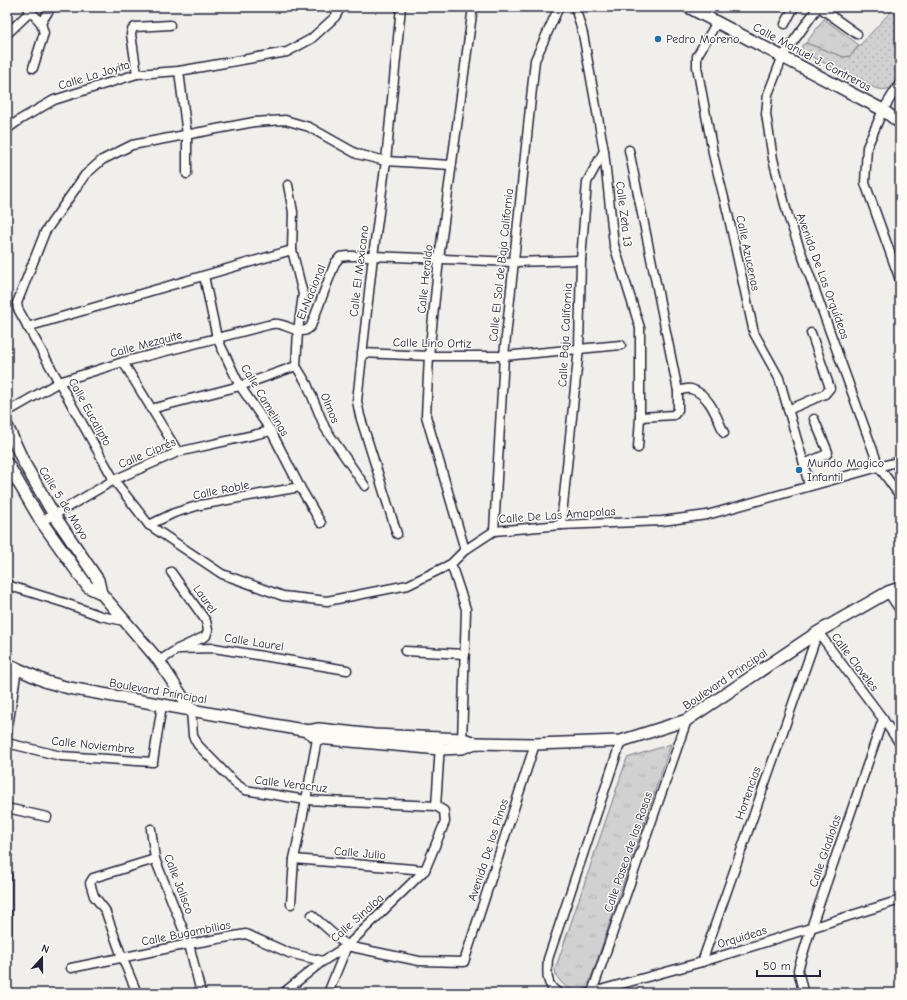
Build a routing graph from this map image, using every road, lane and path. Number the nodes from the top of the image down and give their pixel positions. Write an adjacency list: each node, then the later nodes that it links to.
1 (51, 7): 12 (street)
2 (341, 7): 19 (street, Calle La Joyita)
3 (401, 7): 28 (street, Calle El Mexicano)
4 (473, 7): 29 (street, Calle Heraldo)
5 (559, 7): 36 (street, Calle El Sol de Baja California)
6 (575, 7): 27 (street, Calle Zeta 13)
7 (688, 7): 11 (street, Calle Manuel J. Contreras)
8 (794, 7): 14 (street)
9 (818, 7): 16 (street); 17 (street, Avenida De Las Orquídeas)
10 (29, 9): 12 (street); 15 (street)
11 (717, 22): 17 (street, Calle Manuel J. Contreras); 54 (street, Calle Azucenas)
12 (41, 23): 18 (street)
13 (170, 24): 20 (street)
14 (785, 24)
15 (7, 34)
16 (857, 34)
17 (783, 56): 22 (street, Calle Manuel J. Contreras); 66 (street, Avenida De Las Orquídeas)
18 (33, 68)
19 (179, 71): 20 (street, Calle La Joyita); 25 (street)
20 (137, 74): 24 (street, Calle La Joyita)
21 (900, 83): 22 (street)
22 (883, 110): 23 (street, Calle Manuel J. Contreras); 38 (street)
23 (900, 123)
24 (7, 129)
25 (187, 135): 28 (street, Calle Eucalipto); 30 (street); 39 (street, Calle Eucalipto)
26 (629, 150): 52 (street)
27 (604, 151): 35 (street, Calle Baja California); 56 (street, Calle Zeta 13)
28 (386, 161): 29 (street, Calle Eucalipto); 33 (street, Calle El Mexicano)
29 (451, 165): 34 (street, Calle Heraldo)
30 (187, 174)
31 (288, 185): 32 (street, El Nacional)
32 (292, 250): 37 (street); 40 (street, El Nacional)
33 (373, 256): 34 (street, El Nacional); 40 (street, El Nacional); 45 (street, Calle El Mexicano)
34 (439, 259): 36 (street, El Nacional); 46 (street, Calle Heraldo)
35 (581, 260): 36 (street, El Nacional); 44 (street, Calle Baja California)
36 (514, 262): 47 (street, Calle El Sol de Baja California)
37 (204, 276): 39 (street); 42 (street, Calle Camelinas)
38 (900, 280)
39 (27, 327): 50 (street, Calle Eucalipto)
40 (298, 331): 42 (street, Calle Mezquite); 49 (street)
41 (811, 333): 54 (street)
42 (217, 338): 48 (street, Calle Mezquite); 51 (street, Calle Camelinas)
43 (621, 345): 44 (street, Calle Lino Ortiz)
44 (579, 348): 47 (street, Calle Lino Ortiz); 77 (street, Calle Baja California)
45 (362, 353): 46 (street, Calle Lino Ortiz); 79 (street, Calle El Mexicano)
46 (429, 356): 47 (street, Calle Lino Ortiz); 80 (street, Calle Heraldo)
47 (504, 356): 78 (street, Calle El Sol de Baja California)
48 (124, 362): 50 (street, Calle Mezquite); 53 (street)
49 (296, 366): 51 (street); 69 (street, Olmos)
50 (59, 382): 55 (street, Calle Mezquite); 68 (street, Calle Eucalipto)
51 (240, 386): 53 (street); 59 (street, Calle Camelinas)
52 (678, 391): 56 (street); 60 (street)
53 (151, 409): 62 (street)
54 (788, 410): 65 (street, Calle Azucenas)
55 (7, 412)
56 (640, 417): 61 (street, Calle Zeta 13)
57 (814, 419): 65 (street)
58 (7, 426): 64 (street, Calle 5 de Mayo)
59 (271, 431): 62 (street, Calle Ciprés); 71 (street, Calle Camelinas)
60 (724, 434)
61 (638, 448)
62 (178, 452): 68 (street, Calle Ciprés)
63 (900, 461): 66 (street, Calle De Las Amapolas)
64 (24, 463): 67 (street); 73 (street, Calle 5 de Mayo)
65 (804, 464): 70 (street, Calle Azucenas)
66 (879, 467): 70 (street, Calle De Las Amapolas); 72 (street, Avenida De Las Orquídeas)
67 (8, 468): 74 (street, Calle 5 de Mayo)
68 (114, 480): 73 (street, Calle Ciprés); 76 (street, Calle Eucalipto)
69 (365, 486)
70 (809, 486): 77 (street, Calle De Las Amapolas)
71 (300, 487): 75 (street, Calle Camelinas); 76 (street, Calle Roble)
72 (900, 496)
73 (54, 515): 74 (street, Calle Ciprés); 86 (street, Calle 5 de Mayo)
74 (41, 521): 86 (street, Calle 5 de Mayo)
75 (321, 524)
76 (149, 525): 81 (street, Calle De Las Amapolas)
77 (562, 525): 78 (street, Calle De Las Amapolas)
78 (494, 531): 80 (street, Calle De Las Amapolas)
79 (397, 534)
80 (465, 550): 81 (street, Calle De Las Amapolas)
81 (451, 564): 92 (street)
82 (171, 572): 90 (street, Laurel)
83 (7, 585): 88 (street)
84 (900, 588): 85 (street, Boulevard Principal)
85 (888, 592): 87 (street); 89 (street, Boulevard Principal)
86 (101, 593): 88 (street, Calle 5 de Mayo)
87 (900, 610)
88 (124, 621): 93 (street, Calle 5 de Mayo)
89 (818, 632): 98 (street, Calle Claveles); 99 (street, Boulevard Principal); 126 (street, Hortencias)
90 (178, 649): 93 (street); 95 (street, Calle Laurel)
91 (405, 651): 92 (street)
92 (465, 654): 105 (street)
93 (159, 661): 97 (street, Calle 5 de Mayo)
94 (12, 666): 96 (street, Boulevard Principal); 100 (street)
95 (347, 670)
96 (162, 705): 97 (street, Boulevard Principal); 103 (street, Calle Noviembre)
97 (191, 710): 101 (street, Boulevard Principal); 108 (street, Calle Veracruz)
98 (883, 719): 107 (street, Calle Claveles); 120 (street, Calle Gladiolas)
99 (686, 720): 102 (street, Boulevard Principal); 134 (street, Calle Paseo de las Rosas)
100 (7, 733)
101 (314, 733): 104 (street, Boulevard Principal); 108 (street)
102 (621, 741): 106 (street, Boulevard Principal); 133 (street)
103 (7, 743)
104 (440, 743): 105 (street, Boulevard Principal); 109 (street)
105 (462, 743): 106 (street, Boulevard Principal)
106 (534, 744): 123 (street, Avenida De los Pinos)
107 (900, 744)
108 (306, 800): 109 (street, Calle Veracruz); 114 (street)
109 (436, 806): 115 (street)
110 (7, 808): 111 (street)
111 (47, 817)
112 (151, 829): 113 (street, Calle Jalisco)
113 (155, 858): 122 (street, Calle Jalisco); 124 (street)
114 (294, 859): 115 (street, Calle Julio); 118 (street)
115 (425, 870): 123 (street, Calle Sinaloa)
116 (7, 876): 121 (street)
117 (900, 900): 120 (street, Orquideas)
118 (291, 904)
119 (312, 915): 123 (street)
120 (811, 928): 126 (street, Orquideas); 128 (street, Calle Gladiolas)
121 (7, 934)
122 (189, 944): 124 (street, Calle Bugambilias); 125 (street, Calle Bugambilias); 130 (street, Calle Jalisco)
123 (348, 946): 125 (street, Calle Sinaloa); 132 (street)
124 (122, 957): 127 (street, Calle Bugambilias); 129 (street)
125 (323, 961): 131 (street, Calle Sinaloa)
126 (702, 962): 134 (street, Orquideas)
127 (71, 968)
128 (804, 992)
129 (137, 993)
130 (200, 993)
131 (283, 993)
132 (328, 993)
133 (559, 993)
134 (590, 993)

